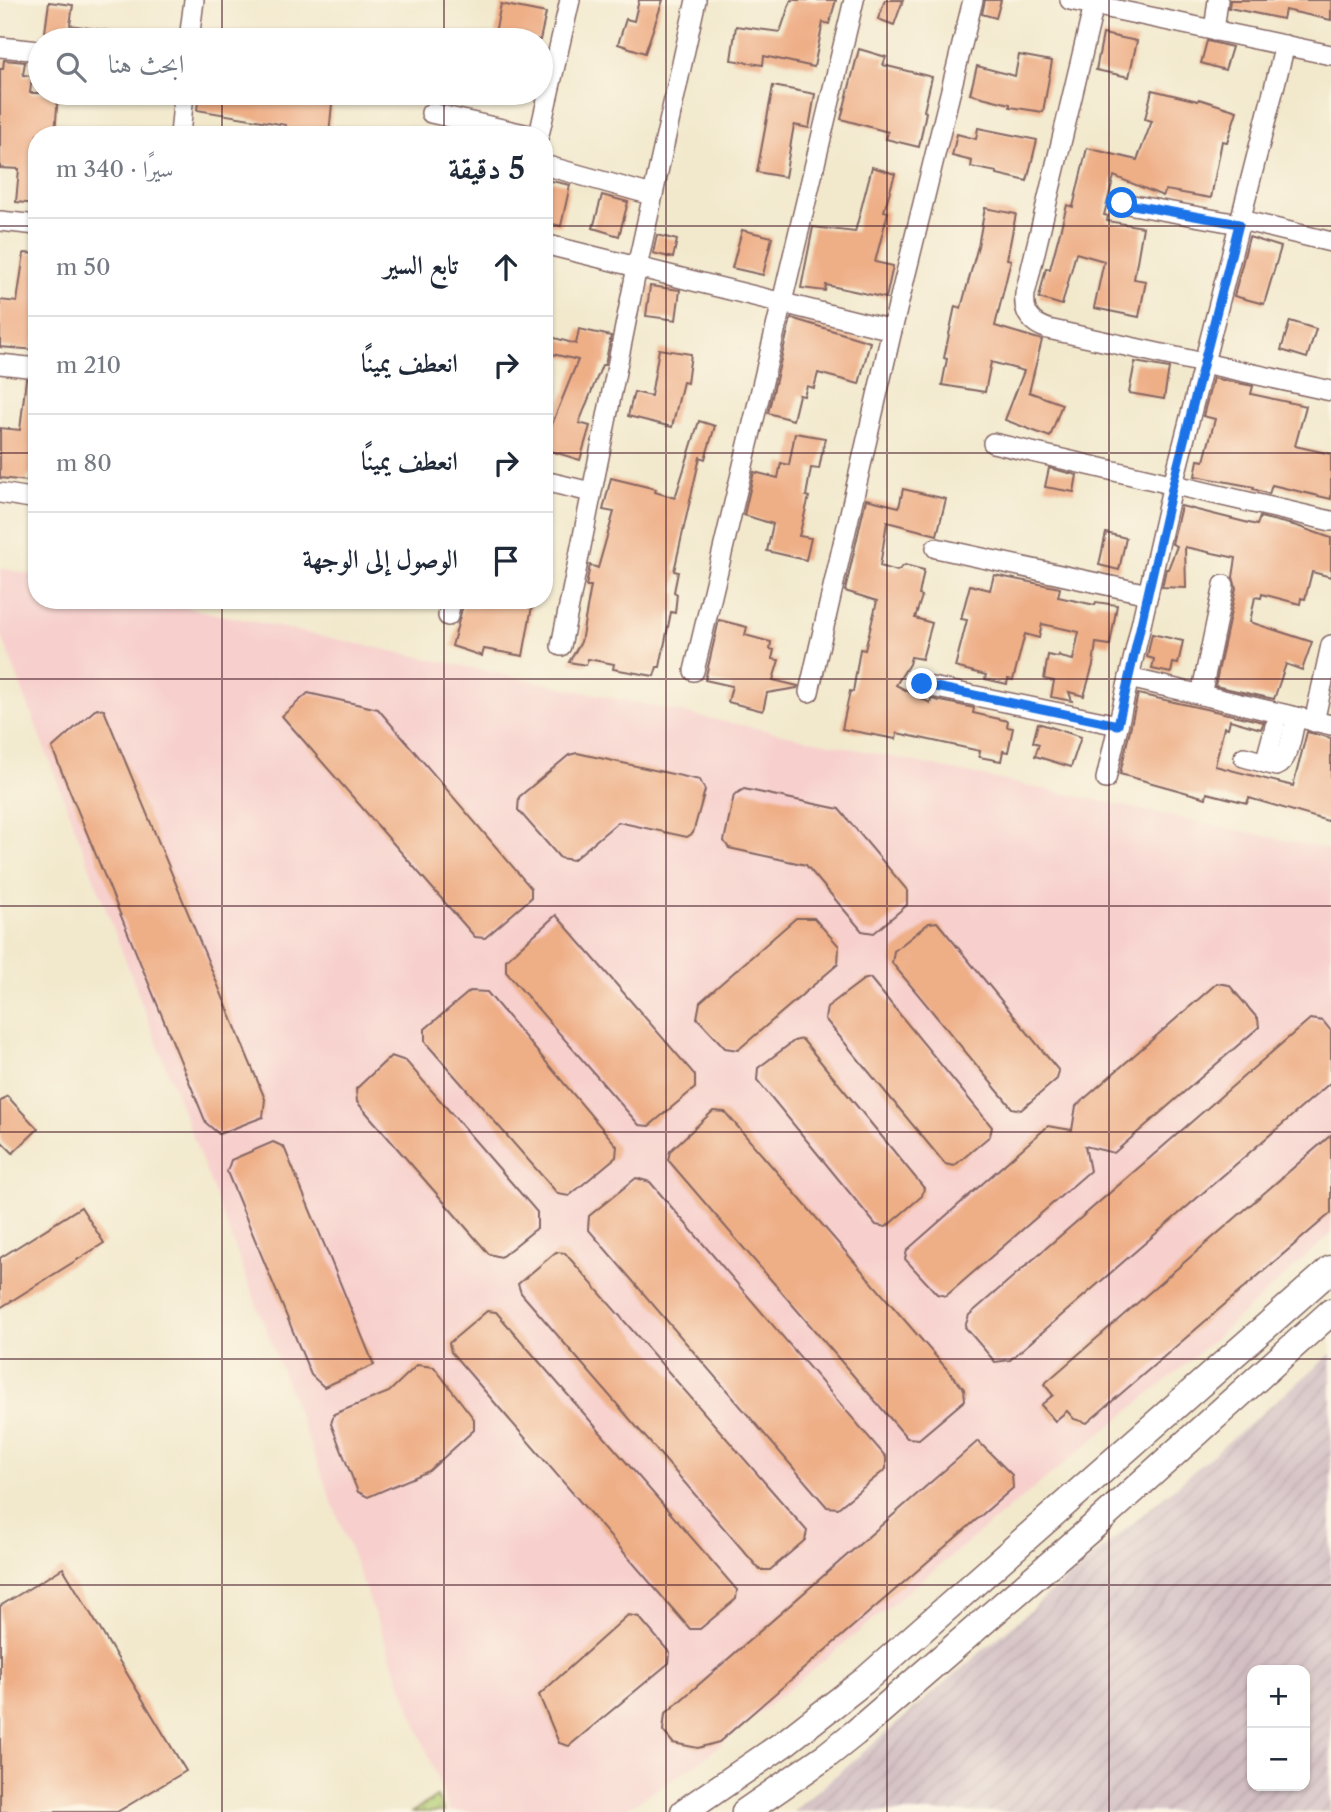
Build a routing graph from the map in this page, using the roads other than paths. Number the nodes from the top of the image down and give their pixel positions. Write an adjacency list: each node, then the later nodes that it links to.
1 (194, 0): 9 (street)
2 (696, 0): 23 (street)
3 (854, 0): 31 (street)
4 (973, 0): 32 (street)
5 (1070, 0): 8 (street)
6 (1218, 0): 10 (street)
7 (564, 1): 15 (street)
8 (1094, 5): 10 (street); 33 (street)
9 (190, 28)
10 (1214, 31): 11 (street)
11 (1285, 46): 14 (street); 26 (street)
12 (0, 47): 13 (street)
13 (28, 50)
14 (1331, 55)
15 (553, 60)
16 (183, 105): 19 (street)
17 (545, 105): 21 (street)
18 (431, 113): 20 (street)
19 (181, 126)
20 (489, 126)
21 (541, 126)
22 (553, 168): 23 (street)
23 (652, 195): 30 (street)
24 (1122, 203): 26 (street)
25 (0, 221): 27 (street)
26 (1240, 222): 28 (street); 33 (street)
27 (28, 224)
28 (1331, 242)
29 (553, 246): 30 (street)
30 (637, 267): 31 (street); 40 (street)
31 (783, 303): 32 (street); 49 (street)
32 (892, 330): 52 (street)
33 (1204, 363): 36 (street); 39 (street)
34 (0, 364): 35 (street)
35 (28, 367)
36 (1331, 391)
37 (993, 443): 39 (street)
38 (553, 483): 40 (street)
39 (1173, 484): 43 (street); 46 (street)
40 (591, 492): 48 (street)
41 (0, 493): 42 (street)
42 (28, 498)
43 (1331, 521)
44 (936, 548): 46 (street)
45 (1224, 585): 53 (street)
46 (1148, 594): 50 (street)
47 (1331, 645): 54 (street)
48 (561, 646)
49 (694, 671)
50 (1129, 678): 53 (street); 55 (street)
51 (922, 684): 55 (street)
52 (809, 692)
53 (1201, 695): 54 (street)
54 (1314, 721): 58 (street)
55 (1118, 725): 59 (street)
56 (1275, 726): 58 (street)
57 (1244, 757): 58 (street)
58 (1265, 763)
59 (1106, 779)
60 (1331, 1269): 62 (street)
61 (1331, 1312): 63 (street)
62 (1072, 1498): 63 (street); 64 (street)
63 (1094, 1526): 65 (street)
64 (684, 1812)
65 (745, 1812)

